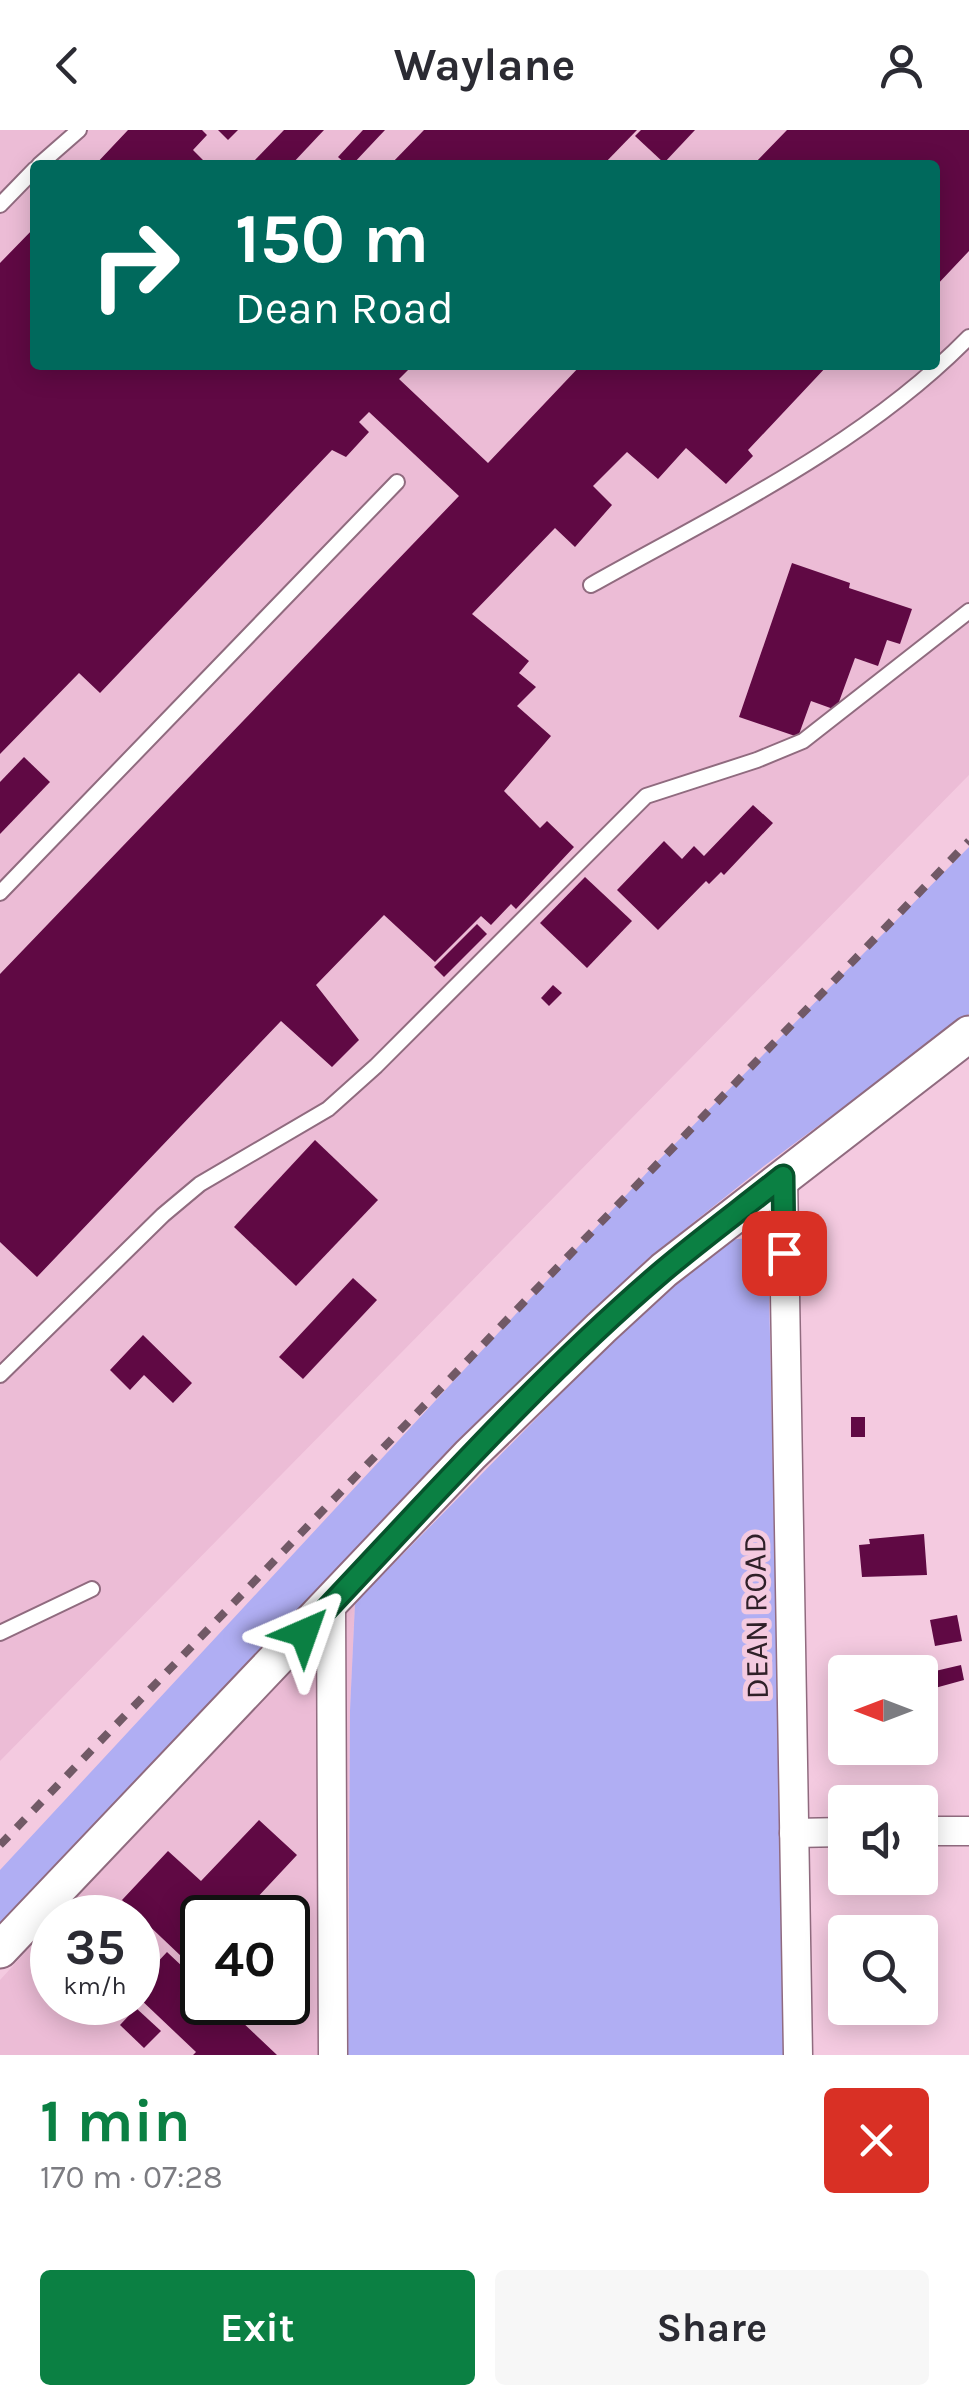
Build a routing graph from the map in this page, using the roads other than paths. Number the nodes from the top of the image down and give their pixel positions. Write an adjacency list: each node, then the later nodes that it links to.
1 (79, 130): 2 (lane)
2 (45, 160)
3 (30, 174): 4 (lane)
4 (0, 206)
5 (969, 337): 6 (lane)
6 (940, 364)
7 (933, 370): 9 (lane)
8 (397, 482): 11 (lane)
9 (591, 585)
10 (969, 611): 14 (lane)
11 (0, 893)
12 (969, 1034): 13 (street)
13 (783, 1176): 16 (street); 21 (street, DEAN ROAD)
14 (0, 1375)
15 (92, 1589): 17 (lane)
16 (332, 1604): 22 (street); 23 (street)
17 (0, 1634)
18 (969, 1830): 19 (street)
19 (938, 1831)
20 (828, 1832): 21 (street)
21 (794, 1833): 24 (street, DEAN ROAD)
22 (0, 1950)
23 (333, 2055)
24 (798, 2055)

